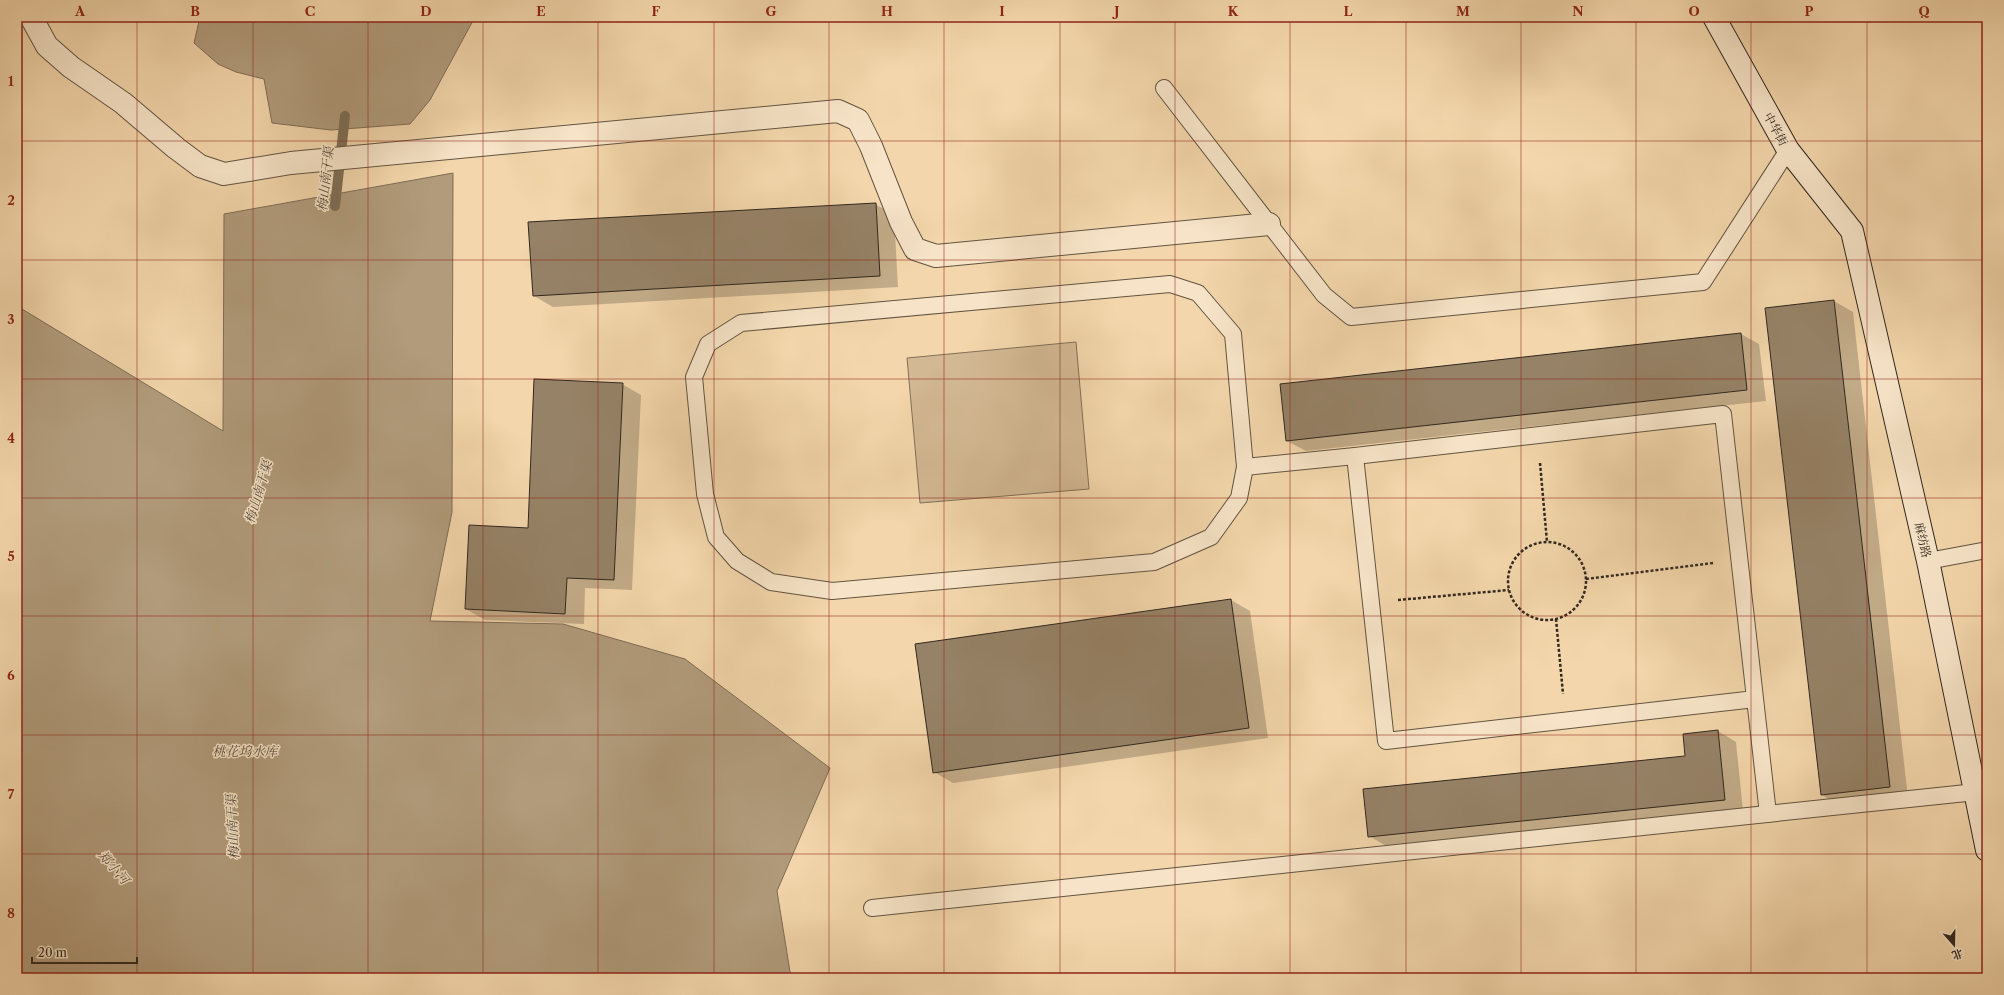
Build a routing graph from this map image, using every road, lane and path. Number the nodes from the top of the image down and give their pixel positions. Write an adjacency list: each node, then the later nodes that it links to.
1 (30, 17): 5 (street)
2 (1714, 17): 4 (street, 中华街)
3 (1164, 88): 5 (lane)
4 (1788, 150): 5 (lane); 6 (street, 中华街)
5 (1269, 224)
6 (1852, 231): 13 (street, 麻纺路)
7 (1537, 436): 8 (lane); 10 (path); 12 (lane)
8 (1355, 456): 9 (lane); 16 (lane)
9 (1245, 467): 9 (lane)
10 (1547, 542): 14 (path); 15 (path)
11 (1987, 550): 13 (lane)
12 (1739, 560): 14 (path); 18 (lane)
13 (1928, 561): 20 (street, 麻纺路)
14 (1586, 579): 17 (path)
15 (1509, 590): 16 (path); 17 (path)
16 (1371, 603): 19 (lane)
17 (1556, 619): 19 (path)
18 (1755, 700): 19 (lane); 21 (lane)
19 (1566, 721)
20 (1976, 792): 21 (lane); 22 (street, 麻纺路)
21 (1768, 814): 23 (lane)
22 (1987, 850)
23 (872, 908)

